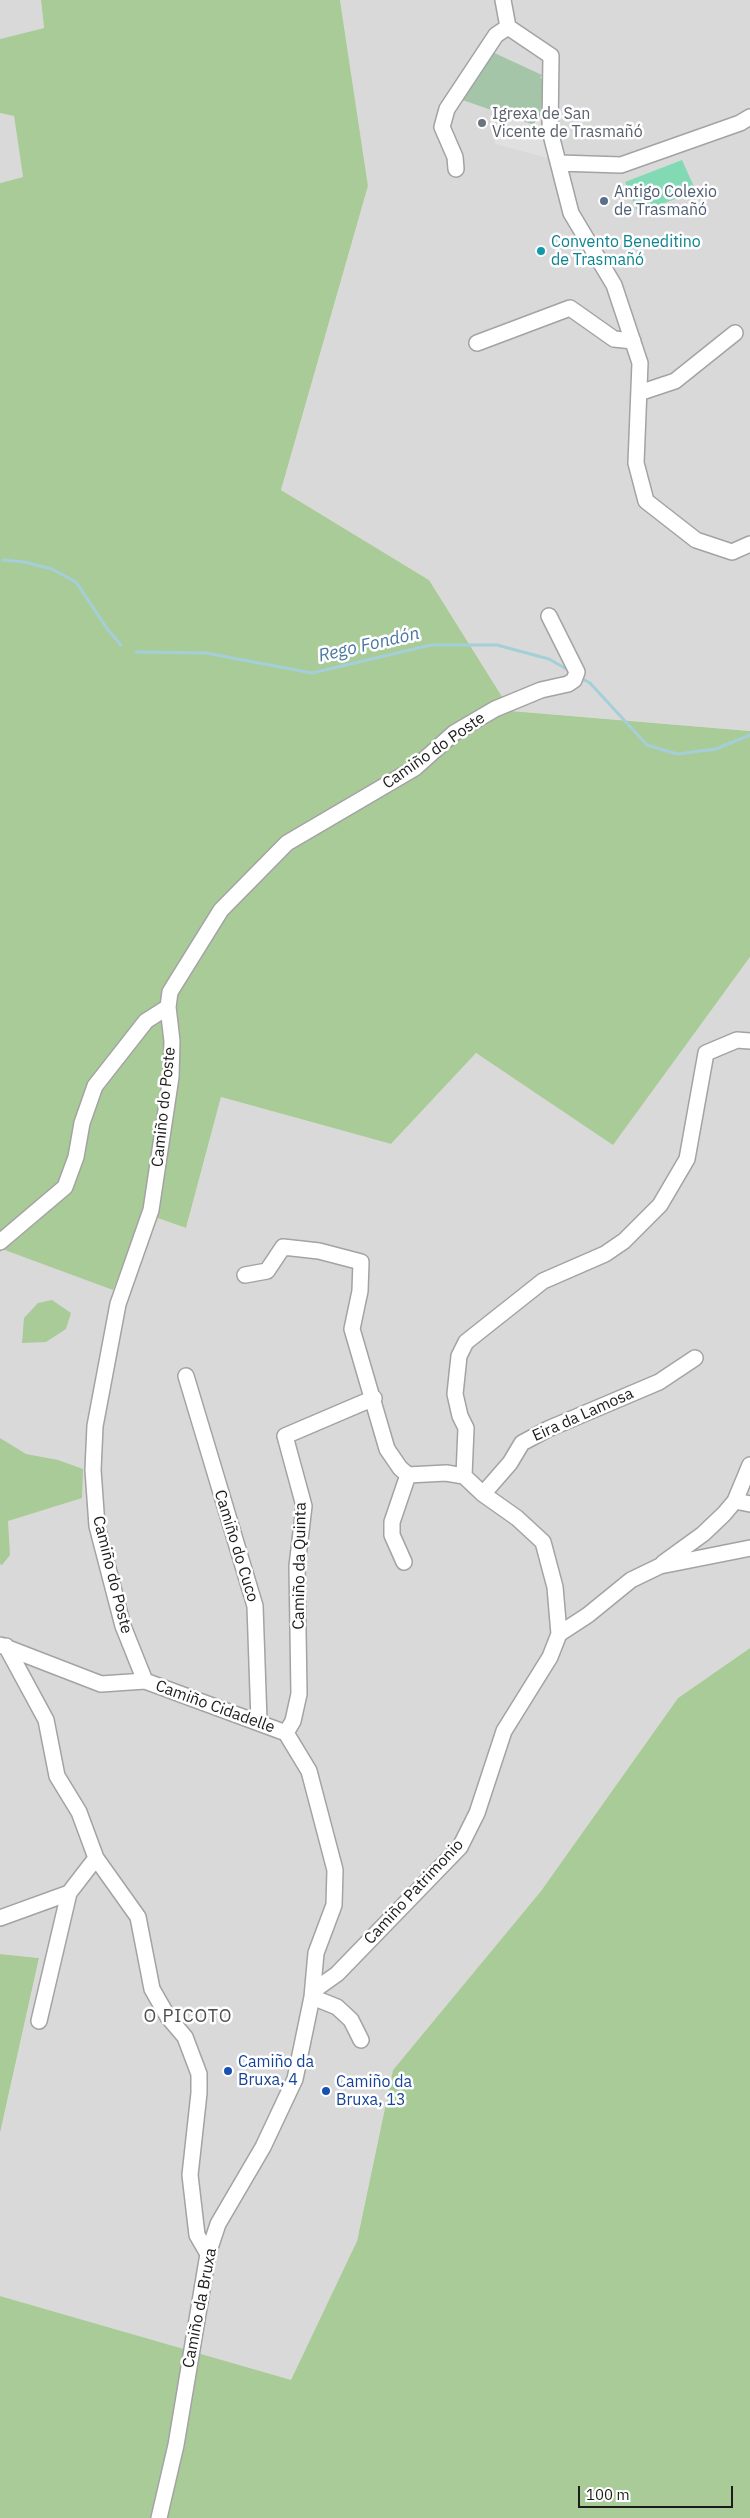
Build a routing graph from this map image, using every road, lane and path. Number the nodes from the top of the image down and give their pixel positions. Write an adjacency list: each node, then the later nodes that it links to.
1 (503, 0): 2 (street)
2 (508, 27): 4 (street); 5 (street)
3 (750, 117): 4 (street)
4 (559, 163): 7 (street)
5 (456, 169)
6 (735, 333): 9 (street)
7 (633, 341): 8 (street); 9 (street)
8 (477, 343)
9 (639, 393): 10 (street)
10 (750, 544)
11 (549, 616): 12 (street, Camiño do Poste)
12 (168, 1007): 14 (street); 30 (street, Camiño do Poste)
13 (750, 1042): 21 (street)
14 (0, 1242)
15 (245, 1275): 18 (street)
16 (695, 1358): 22 (street, Eira da Lamosa)
17 (186, 1376): 31 (street, Camiño do Cuco)
18 (374, 1398): 20 (street); 32 (street, Camiño da Quinta)
19 (750, 1466): 23 (street)
20 (408, 1476): 21 (street); 26 (street)
21 (464, 1476): 22 (street)
22 (483, 1494): 28 (street, Camiño Patrimonio)
23 (734, 1501): 24 (street); 27 (street)
24 (750, 1504)
25 (750, 1548): 27 (street)
26 (404, 1562)
27 (660, 1566): 28 (street)
28 (559, 1634): 36 (street, Camiño Patrimonio)
29 (3, 1646): 30 (street, Camiño Cidadelle); 33 (street)
30 (145, 1681): 31 (street, Camiño Cidadelle)
31 (259, 1721): 32 (street, Camiño Cidadelle)
32 (286, 1733): 36 (street, Camiño Cidadelle)
33 (96, 1858): 34 (street); 39 (street)
34 (69, 1893): 35 (street); 37 (street)
35 (0, 1918)
36 (313, 1994): 38 (street); 39 (street, Camiño da Bruxa)
37 (39, 2021)
38 (361, 2040)
39 (208, 2254): 40 (street, Camiño da Bruxa)
40 (159, 2518)

